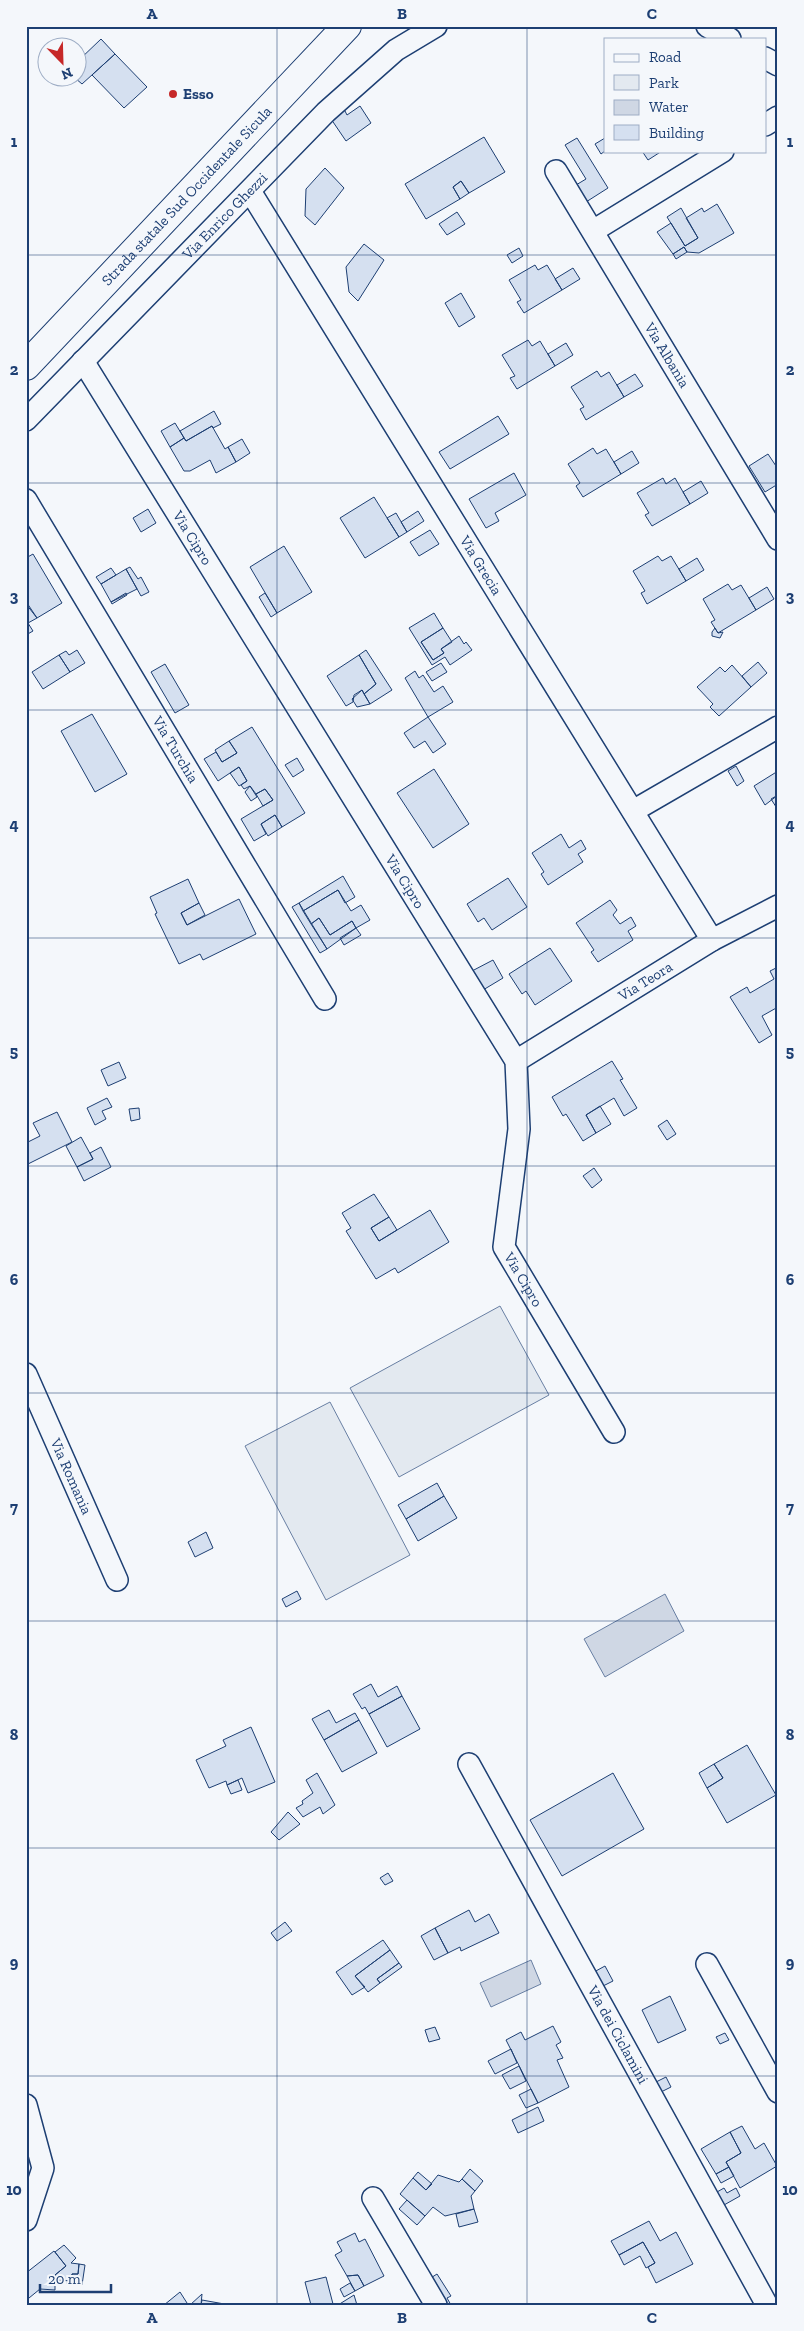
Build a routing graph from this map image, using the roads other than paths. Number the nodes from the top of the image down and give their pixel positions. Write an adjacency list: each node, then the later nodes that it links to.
1 (347, 26): 14 (main road, Strada statale Sud Occidentale Sicula)
2 (436, 26): 11 (street, Via Enrico Ghezzi)
3 (707, 26): 4 (street)
4 (728, 38)
5 (766, 59): 6 (street)
6 (778, 65)
7 (778, 117): 8 (street)
8 (766, 124)
9 (721, 152): 12 (street)
10 (556, 171): 12 (street, Via Albania)
11 (250, 191): 13 (street, Via Enrico Ghezzi); 19 (street, Via Grecia)
12 (593, 232): 17 (street, Via Albania)
13 (83, 361): 15 (street, Via Enrico Ghezzi); 23 (street, Via Cipro)
14 (26, 366)
15 (26, 420)
16 (26, 500): 22 (street, Via Turchia)
17 (778, 539)
18 (778, 727): 19 (street)
19 (633, 811): 21 (street, Via Grecia)
20 (778, 906): 21 (street, Via Teora)
21 (712, 940): 23 (street, Via Teora)
22 (325, 999)
23 (516, 1062): 25 (street, Via Cipro)
24 (26, 1374): 26 (street, Via Romania)
25 (614, 1432)
26 (117, 1580)
27 (469, 1764): 34 (street, Via dei Ciclamini)
28 (707, 1964): 29 (street)
29 (778, 2092)
30 (26, 2105): 32 (street)
31 (373, 2198): 33 (street)
32 (26, 2220)
33 (436, 2305)
34 (767, 2305)

